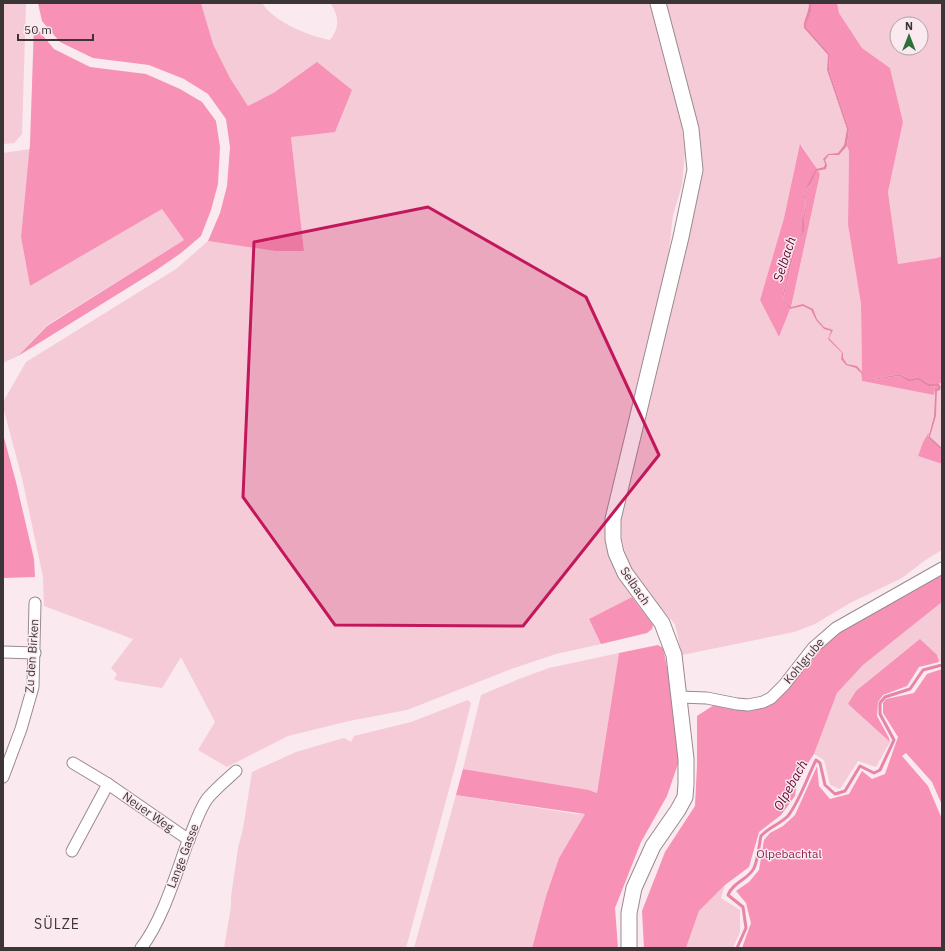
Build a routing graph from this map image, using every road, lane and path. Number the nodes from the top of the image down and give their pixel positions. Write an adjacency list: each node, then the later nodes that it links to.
1 (658, 3): 6 (street, Selbach)
2 (942, 568): 6 (street, Kohlgrube)
3 (35, 603): 5 (street, Zu den Birken)
4 (3, 652): 5 (street)
5 (35, 654): 9 (street, Zu den Birken)
6 (679, 697): 14 (street, Selbach)
7 (73, 763): 10 (street, Neuer Weg)
8 (236, 771): 11 (street, Lange Gasse)
9 (3, 777)
10 (108, 784): 11 (street, Neuer Weg); 12 (street)
11 (189, 840): 13 (street, Lange Gasse)
12 (72, 851)
13 (142, 948)
14 (629, 948)

